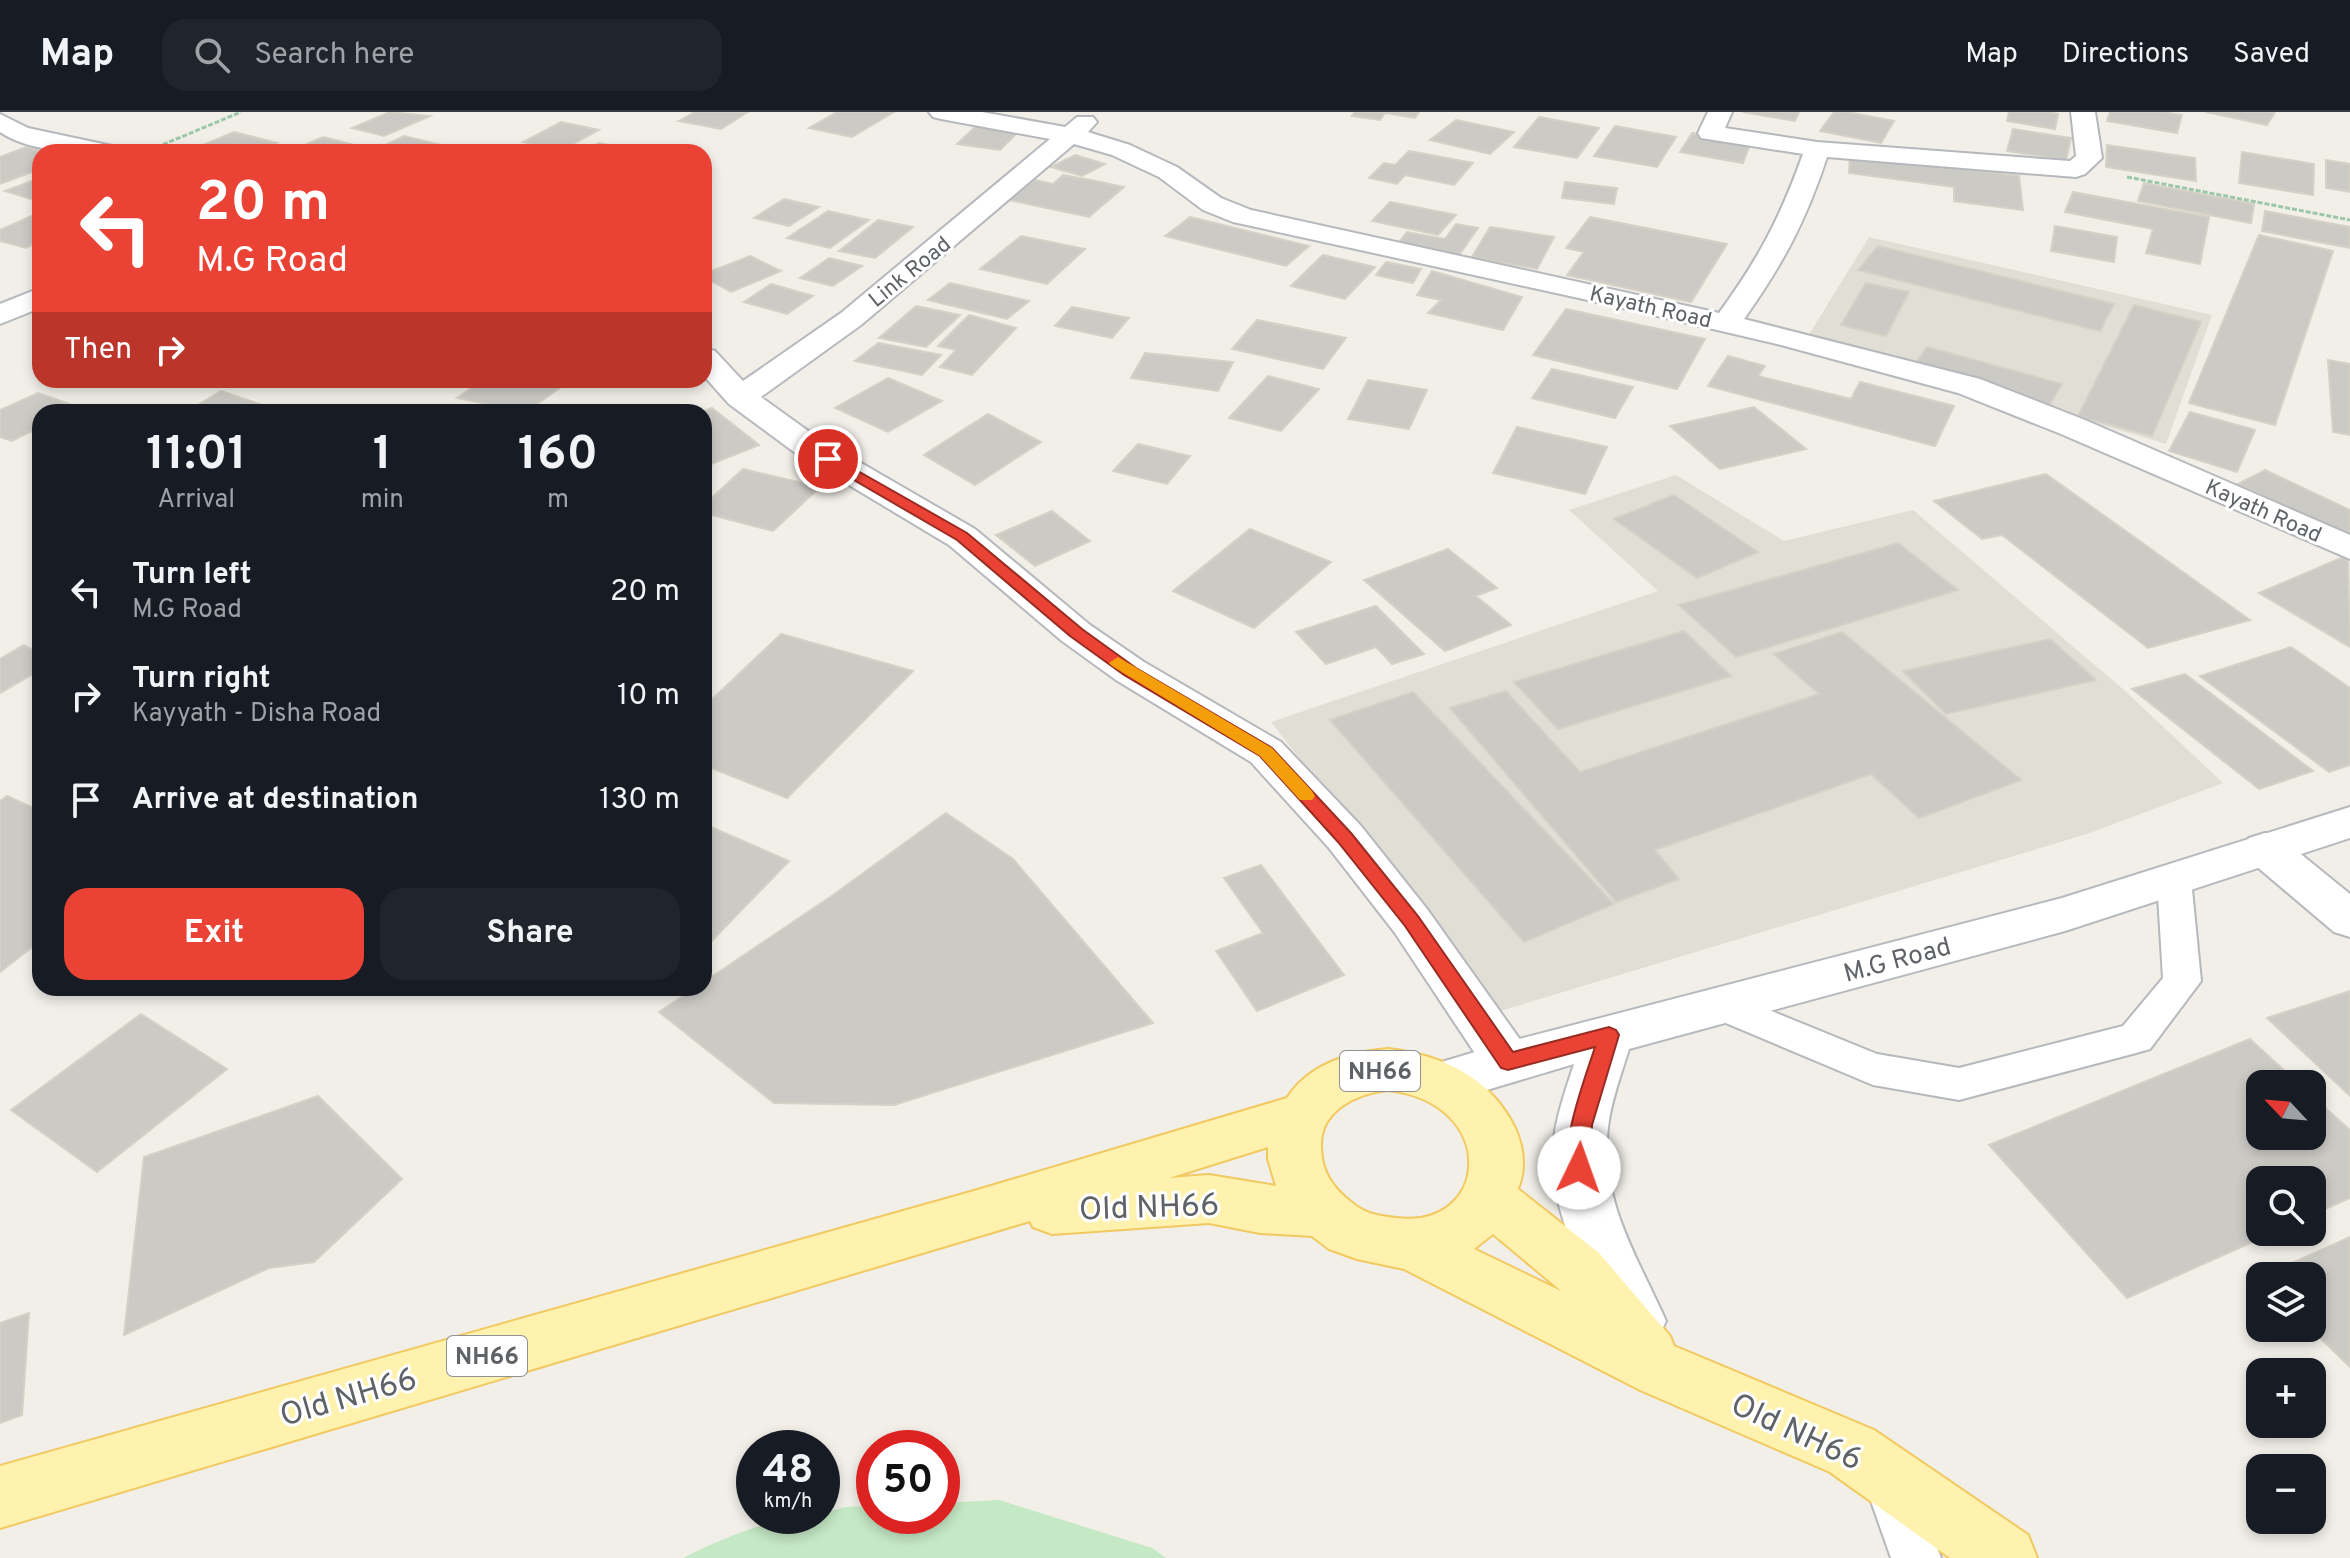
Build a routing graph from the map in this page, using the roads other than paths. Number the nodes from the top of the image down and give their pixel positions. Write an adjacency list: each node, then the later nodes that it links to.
1 (941, 112): 6 (street, Kayath Road)
2 (1096, 112): 6 (street, Link Road)
3 (1720, 112): 8 (street)
4 (2083, 112): 8 (street)
5 (0, 121): 7 (street)
6 (1071, 135): 11 (street, Kayath Road); 13 (street, Link Road)
7 (69, 144)
8 (1817, 149): 11 (street)
9 (32, 301): 10 (street)
10 (0, 315)
11 (1726, 323): 14 (street, Kayath Road)
12 (712, 366): 13 (street)
13 (740, 397): 21 (street)
14 (2350, 548)
15 (2350, 822): 16 (street, M.G Road)
16 (2265, 849): 17 (street, M.G Road); 18 (street)
17 (2174, 879): 19 (street, M.G Road); 19 (lane)
18 (2350, 920)
19 (1722, 1006): 20 (street, M.G Road)
20 (1609, 1035): 21 (street, M.G Road); 28 (street)
21 (1508, 1062): 22 (street, M.G Road)
22 (1440, 1083): 23 (main road, Old NH66 / NH66); 24 (main road, Old NH66 / NH66)
23 (1302, 1115): 25 (main road, Old NH66 / NH66); 26 (main road, Old NH66 / NH66)
24 (1490, 1199): 27 (main road, Old NH66 / NH66); 28 (main road, Old NH66 / NH66)
25 (1324, 1213): 26 (main road, Old NH66 / NH66); 27 (main road, Old NH66 / NH66)
26 (974, 1215): 30 (main road, Old NH66 / NH66)
27 (1411, 1245): 28 (main road, Old NH66 / NH66)
28 (1661, 1370): 29 (main road, Old NH66 / NH66)
29 (1886, 1476): 31 (lane); 32 (main road, Old NH66 / NH66)
30 (0, 1497)
31 (1916, 1558)
32 (2005, 1558)

